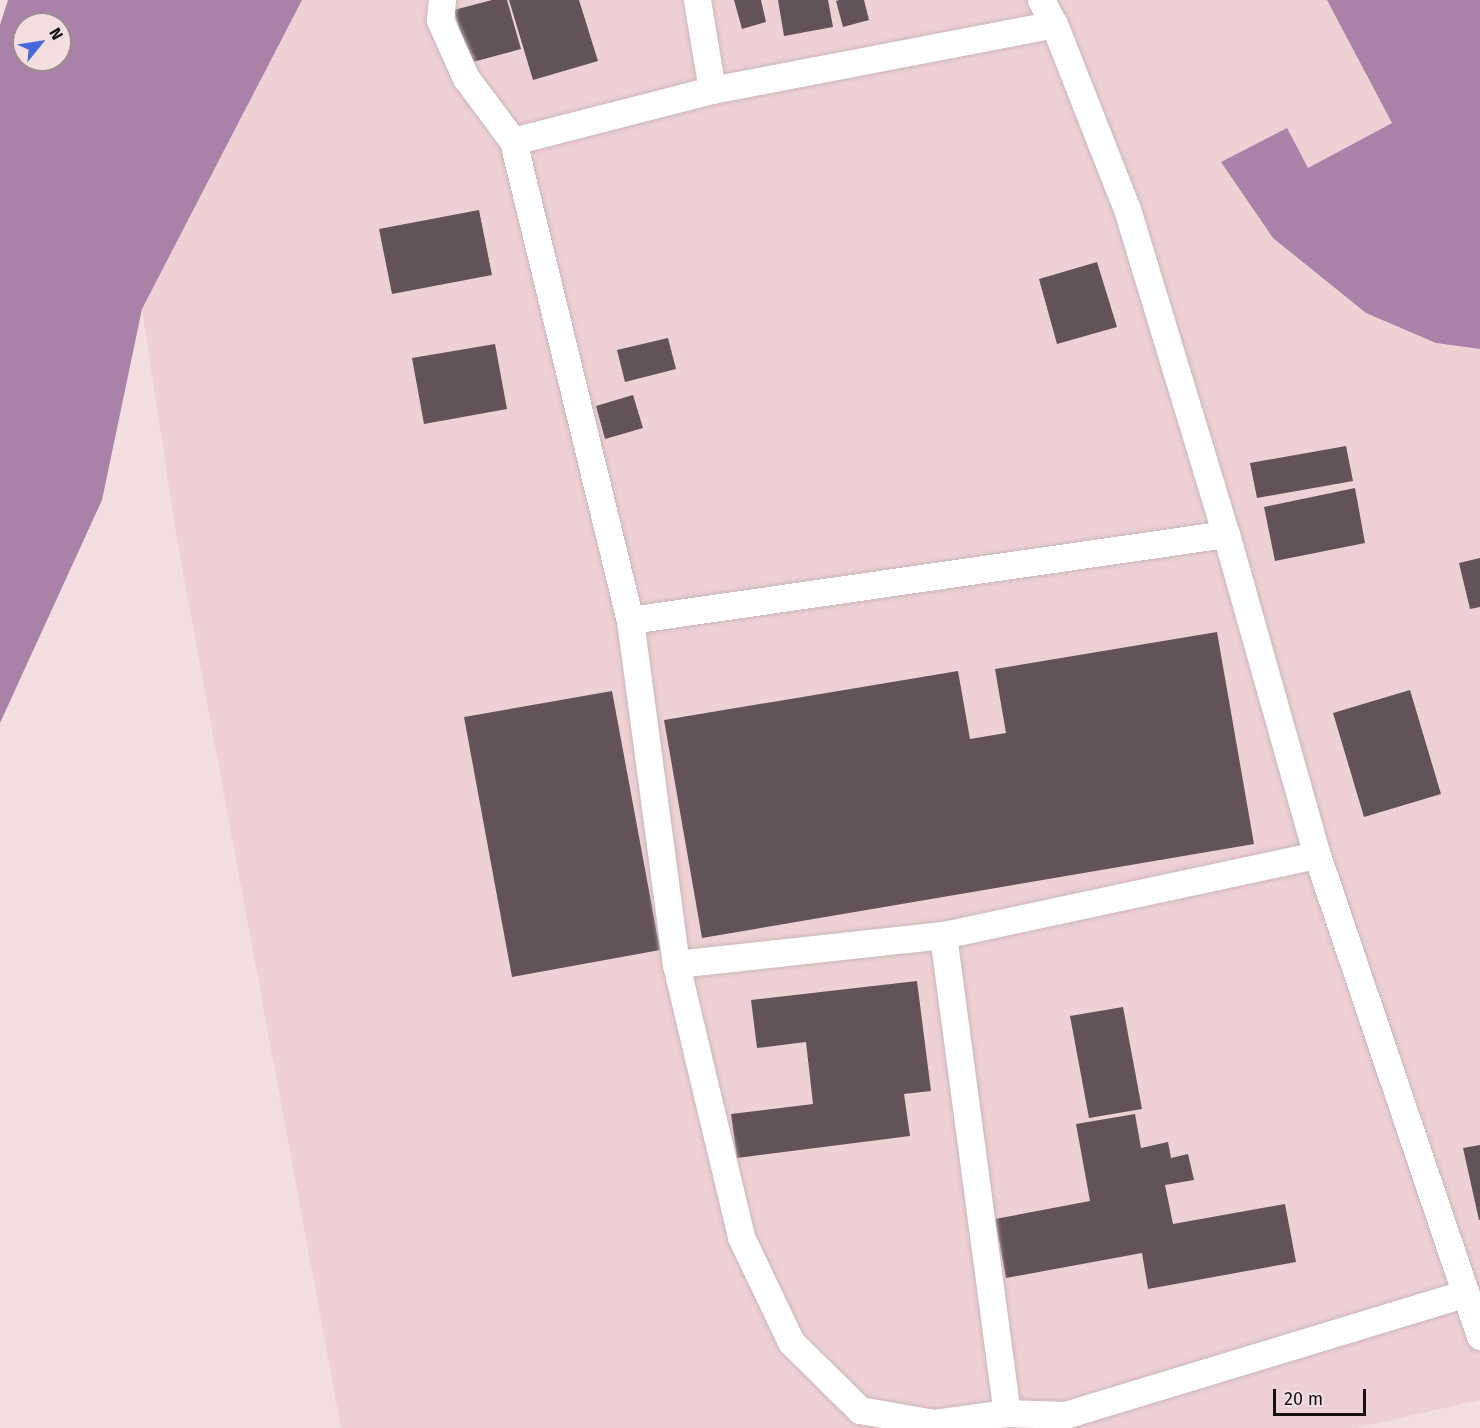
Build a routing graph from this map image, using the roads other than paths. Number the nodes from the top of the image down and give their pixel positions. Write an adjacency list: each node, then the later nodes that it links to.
1 (442, 0): 6 (street)
2 (697, 0): 5 (street)
3 (1041, 0): 4 (street)
4 (1054, 24): 5 (street); 7 (street)
5 (712, 90): 6 (street)
6 (513, 141): 8 (street)
7 (1226, 534): 8 (street); 9 (street)
8 (630, 620): 11 (street)
9 (1317, 855): 10 (street); 12 (street)
10 (943, 935): 11 (street); 14 (street)
11 (676, 964): 14 (street)
12 (1466, 1293): 13 (street); 14 (street)
13 (1480, 1336)
14 (1007, 1413)

